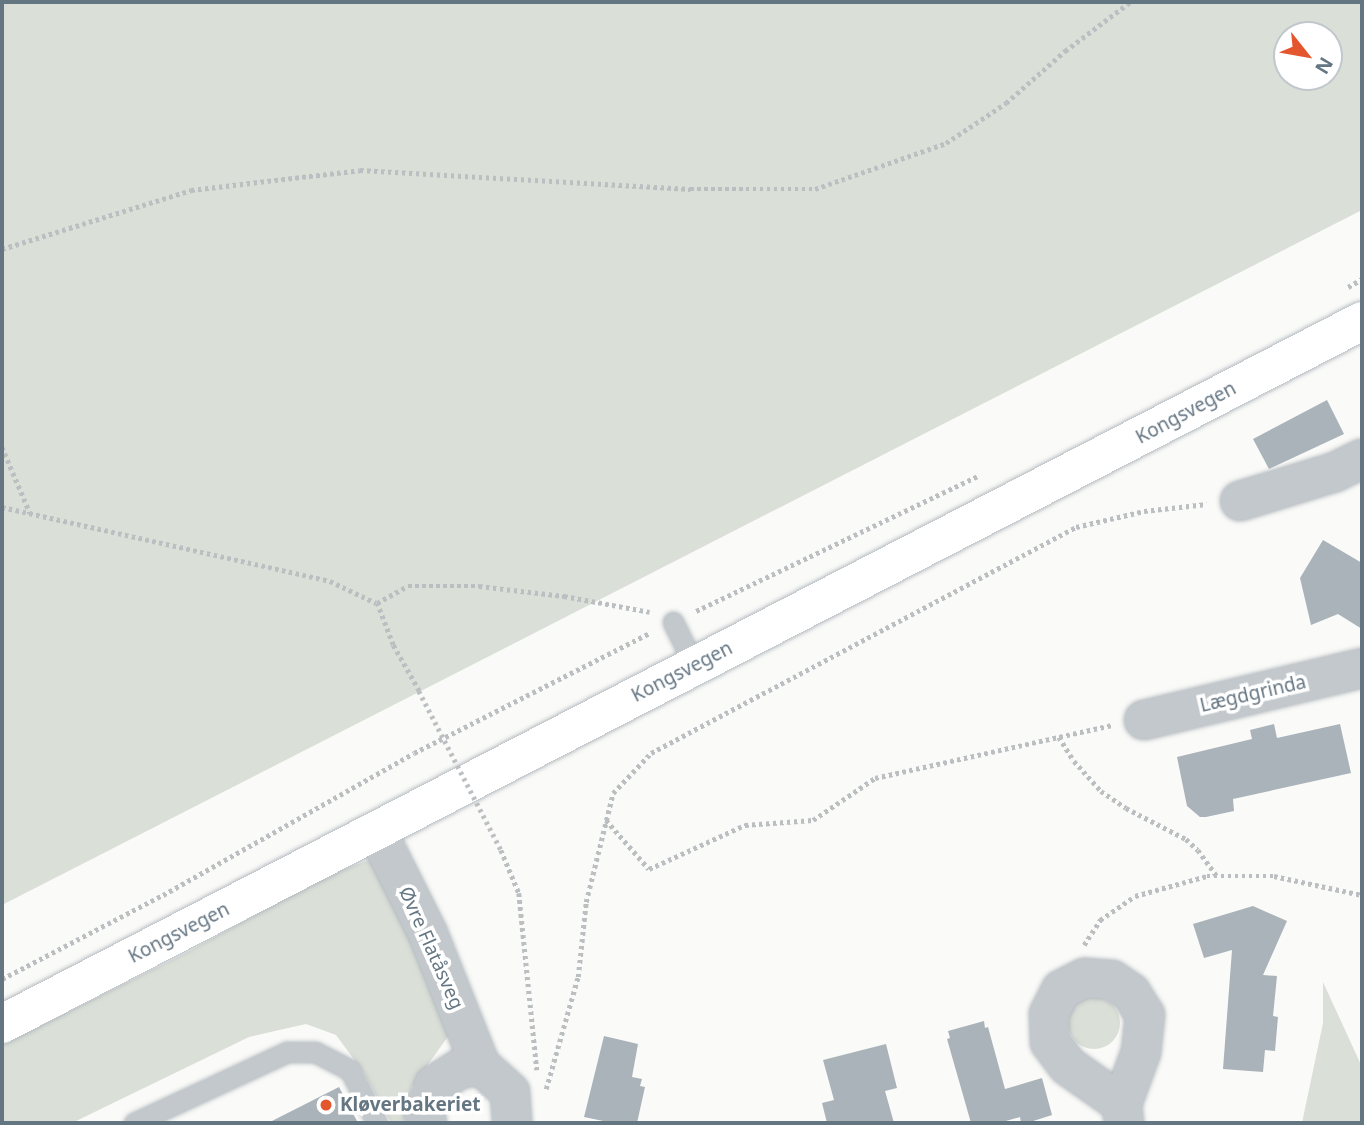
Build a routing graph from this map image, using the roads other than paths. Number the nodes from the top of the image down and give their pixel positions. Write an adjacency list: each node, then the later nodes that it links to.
1 (1362, 321): 5 (main road, Kongsvegen)
2 (1362, 459): 3 (street)
3 (1240, 501)
4 (673, 622): 5 (lane)
5 (694, 665): 8 (main road, Kongsvegen)
6 (1362, 668): 7 (street, Lægdgrinda)
7 (1144, 720)
8 (377, 832): 9 (main road, Kongsvegen); 10 (street, Øvre Flatåsveg)
9 (2, 1024)
10 (480, 1065): 14 (street); 15 (street, Øvre Flatåsveg)
11 (1123, 1114): 11 (street)
12 (134, 1123): 13 (lane)
13 (377, 1123)
14 (427, 1123)
15 (512, 1123)

